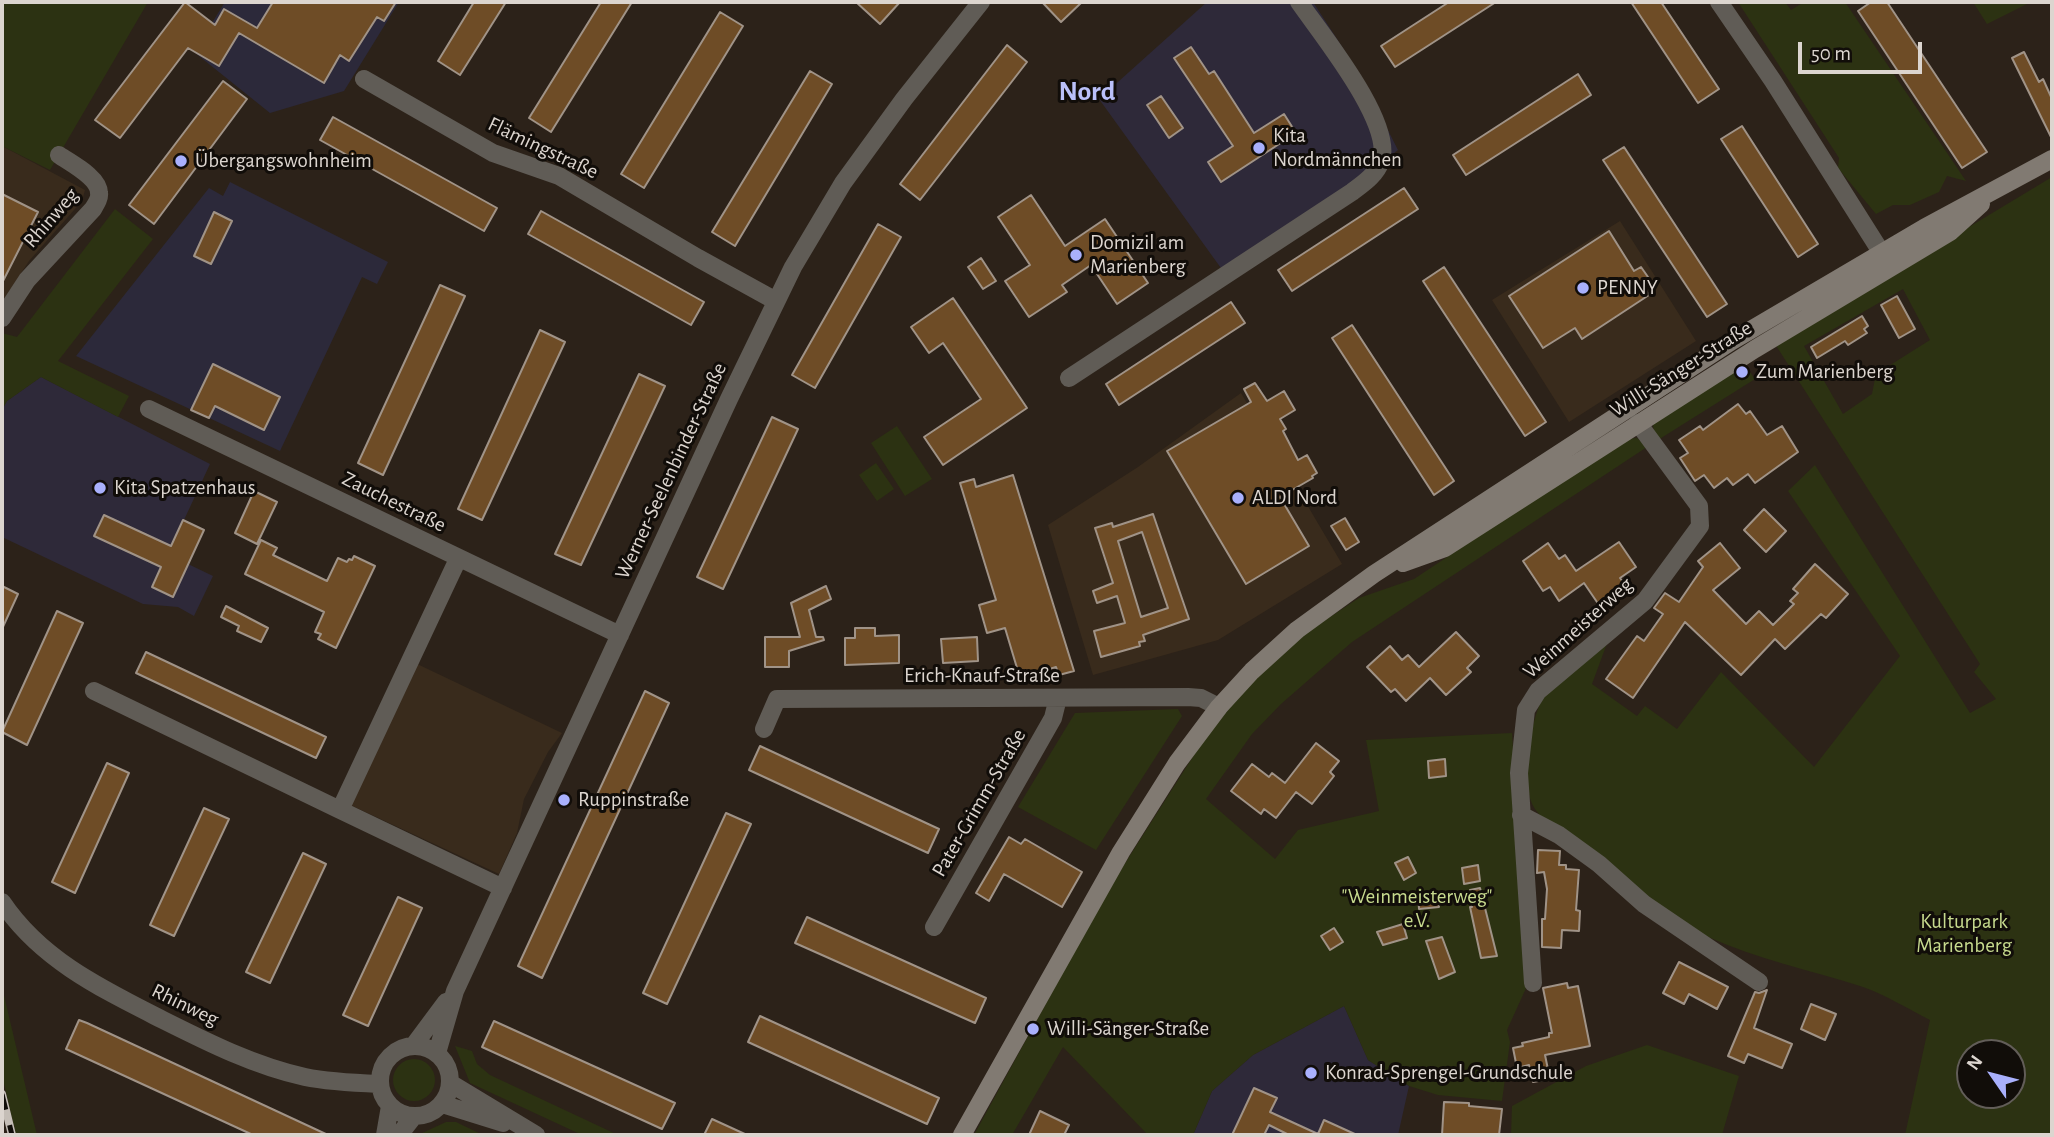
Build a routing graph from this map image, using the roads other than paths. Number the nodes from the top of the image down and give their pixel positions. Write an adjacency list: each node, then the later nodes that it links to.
1 (981, 2): 8 (street, Werner-Seelenbinder-Straße)
2 (1299, 2): 10 (street)
3 (1719, 2): 7 (street)
4 (364, 79): 8 (street, Flämingstraße)
5 (59, 155): 9 (street, Rhinweg)
6 (2052, 159): 7 (main road, Willi-Sänger-Straße)
7 (1886, 260): 12 (main road, Willi-Sänger-Straße); 14 (main road, Willi-Sänger-Straße)
8 (776, 301): 15 (street, Werner-Seelenbinder-Straße)
9 (2, 318)
10 (1069, 377)
11 (149, 409): 13 (street, Zauchestraße)
12 (1638, 424): 14 (main road, Willi-Sänger-Straße); 21 (street, Weinmeisterweg)
13 (458, 559): 15 (street, Zauchestraße); 20 (street)
14 (1374, 574): 18 (main road, Willi-Sänger-Straße)
15 (620, 635): 22 (street, Werner-Seelenbinder-Straße)
16 (94, 691): 20 (street)
17 (1058, 698): 18 (street, Erich-Knauf-Straße); 19 (street, Erich-Knauf-Straße); 24 (street, Pater-Grimm-Straße)
18 (1219, 707): 38 (main road, Willi-Sänger-Straße)
19 (764, 729)
20 (340, 810): 22 (street)
21 (1521, 815): 25 (street); 26 (street, Weinmeisterweg)
22 (503, 888): 27 (street, Werner-Seelenbinder-Straße)
23 (2, 902): 31 (street, Rhinweg)
24 (934, 927)
25 (1759, 982)
26 (1532, 983)
27 (455, 991): 28 (street, Werner-Seelenbinder-Straße); 29 (street, Werner-Seelenbinder-Straße)
28 (414, 1045): 29 (street); 31 (street)
29 (437, 1053): 30 (street)
30 (450, 1083): 32 (street); 35 (street)
31 (380, 1084): 33 (street)
32 (442, 1104): 34 (street); 35 (street)
33 (390, 1106): 34 (street); 36 (street)
34 (414, 1116): 37 (street)
35 (529, 1132)
36 (385, 1135)
37 (399, 1135)
38 (961, 1135)

